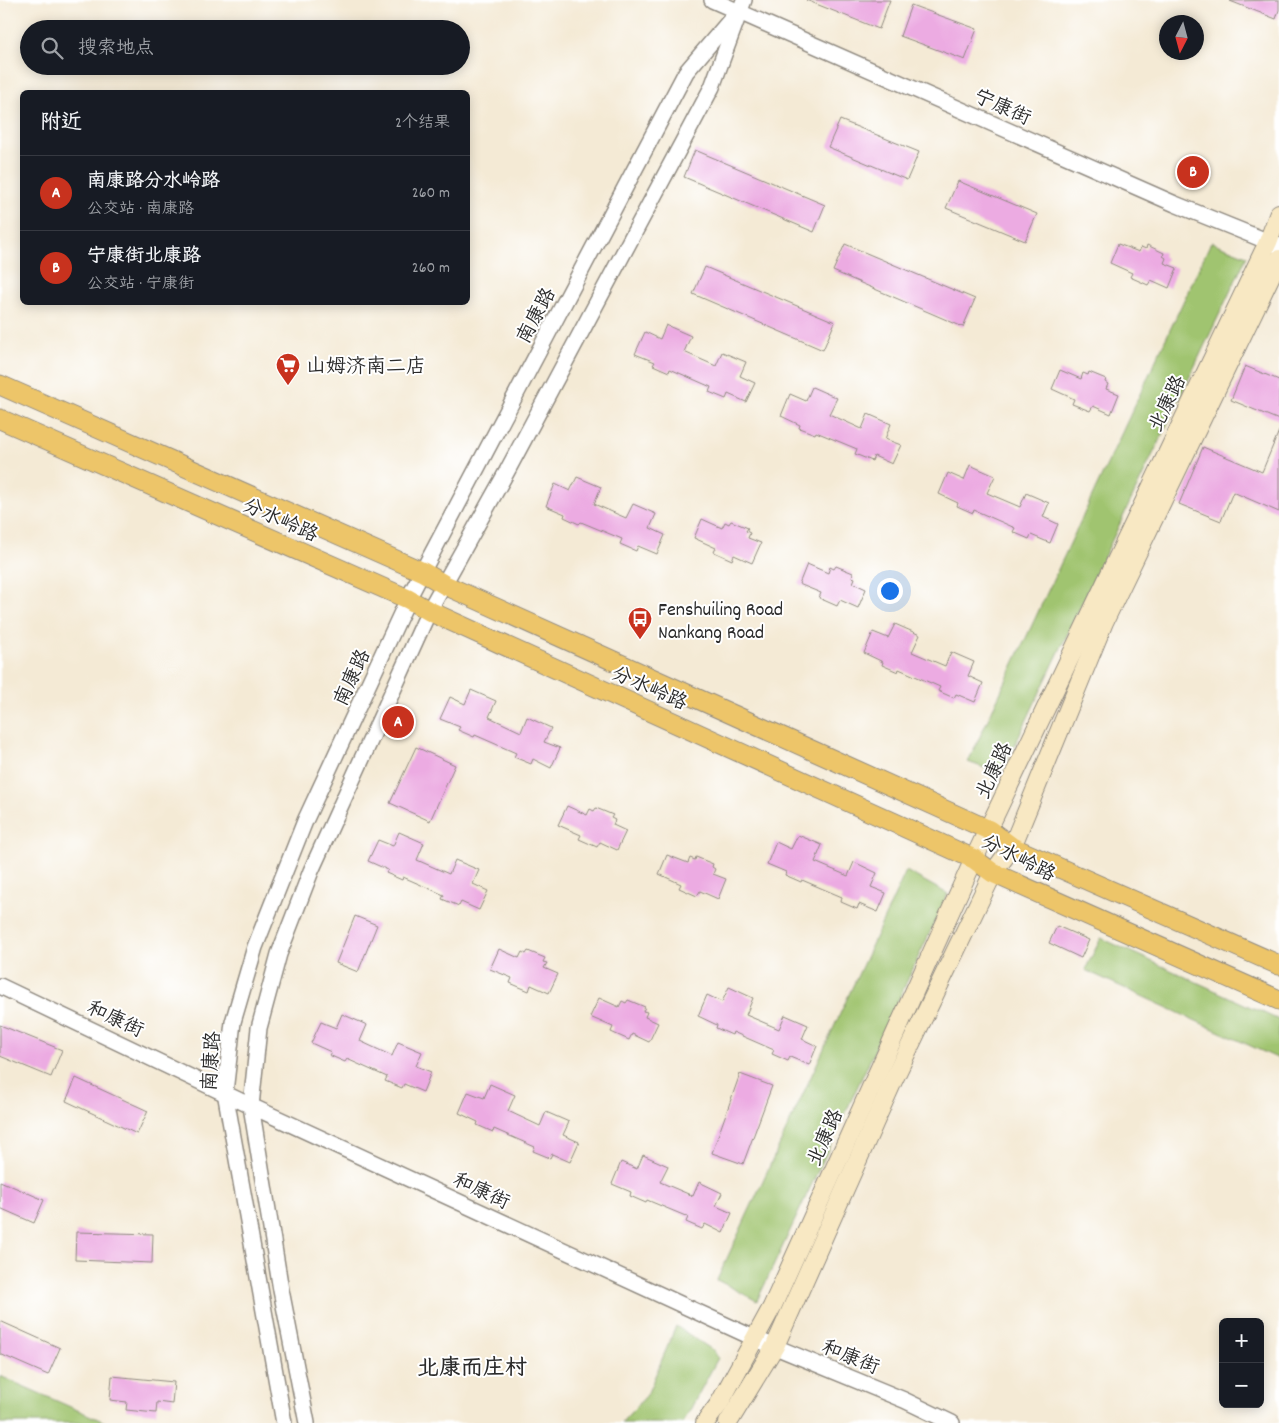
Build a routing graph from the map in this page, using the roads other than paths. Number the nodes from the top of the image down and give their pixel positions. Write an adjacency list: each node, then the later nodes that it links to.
1 (712, 0): 2 (street, 宁康街)
2 (741, 5): 4 (street, 宁康街); 8 (street, 南康路); 9 (street)
3 (1279, 213): 4 (main road, 北康路)
4 (1273, 244): 12 (main road, 北康路)
5 (1279, 259): 13 (main road, 北康路)
6 (0, 385): 8 (main road, 分水岭路)
7 (0, 419): 10 (main road, 分水岭路)
8 (423, 572): 9 (main road, 分水岭路); 10 (street, 南康路)
9 (445, 585): 11 (street); 12 (main road, 分水岭路)
10 (408, 600): 11 (main road, 分水岭路); 19 (street, 南康路)
11 (429, 611): 14 (main road, 分水岭路); 20 (street)
12 (989, 830): 13 (main road, 分水岭路); 14 (main road, 北康路)
13 (1012, 846): 15 (main road, 北康路); 16 (main road, 分水岭路)
14 (974, 859): 15 (main road, 分水岭路); 21 (main road, 北康路)
15 (993, 873): 18 (main road, 分水岭路); 22 (main road, 北康路)
16 (1279, 965)
17 (0, 986): 19 (street, 和康街)
18 (1279, 1000)
19 (225, 1092): 20 (street, 和康街); 23 (street, 南康路)
20 (251, 1106): 21 (street, 和康街); 24 (street)
21 (756, 1338): 22 (street, 和康街); 25 (main road, 北康路)
22 (775, 1346): 26 (main road, 北康路); 27 (street, 和康街)
23 (284, 1423)
24 (306, 1423)
25 (705, 1423)
26 (728, 1423)
27 (952, 1423)

